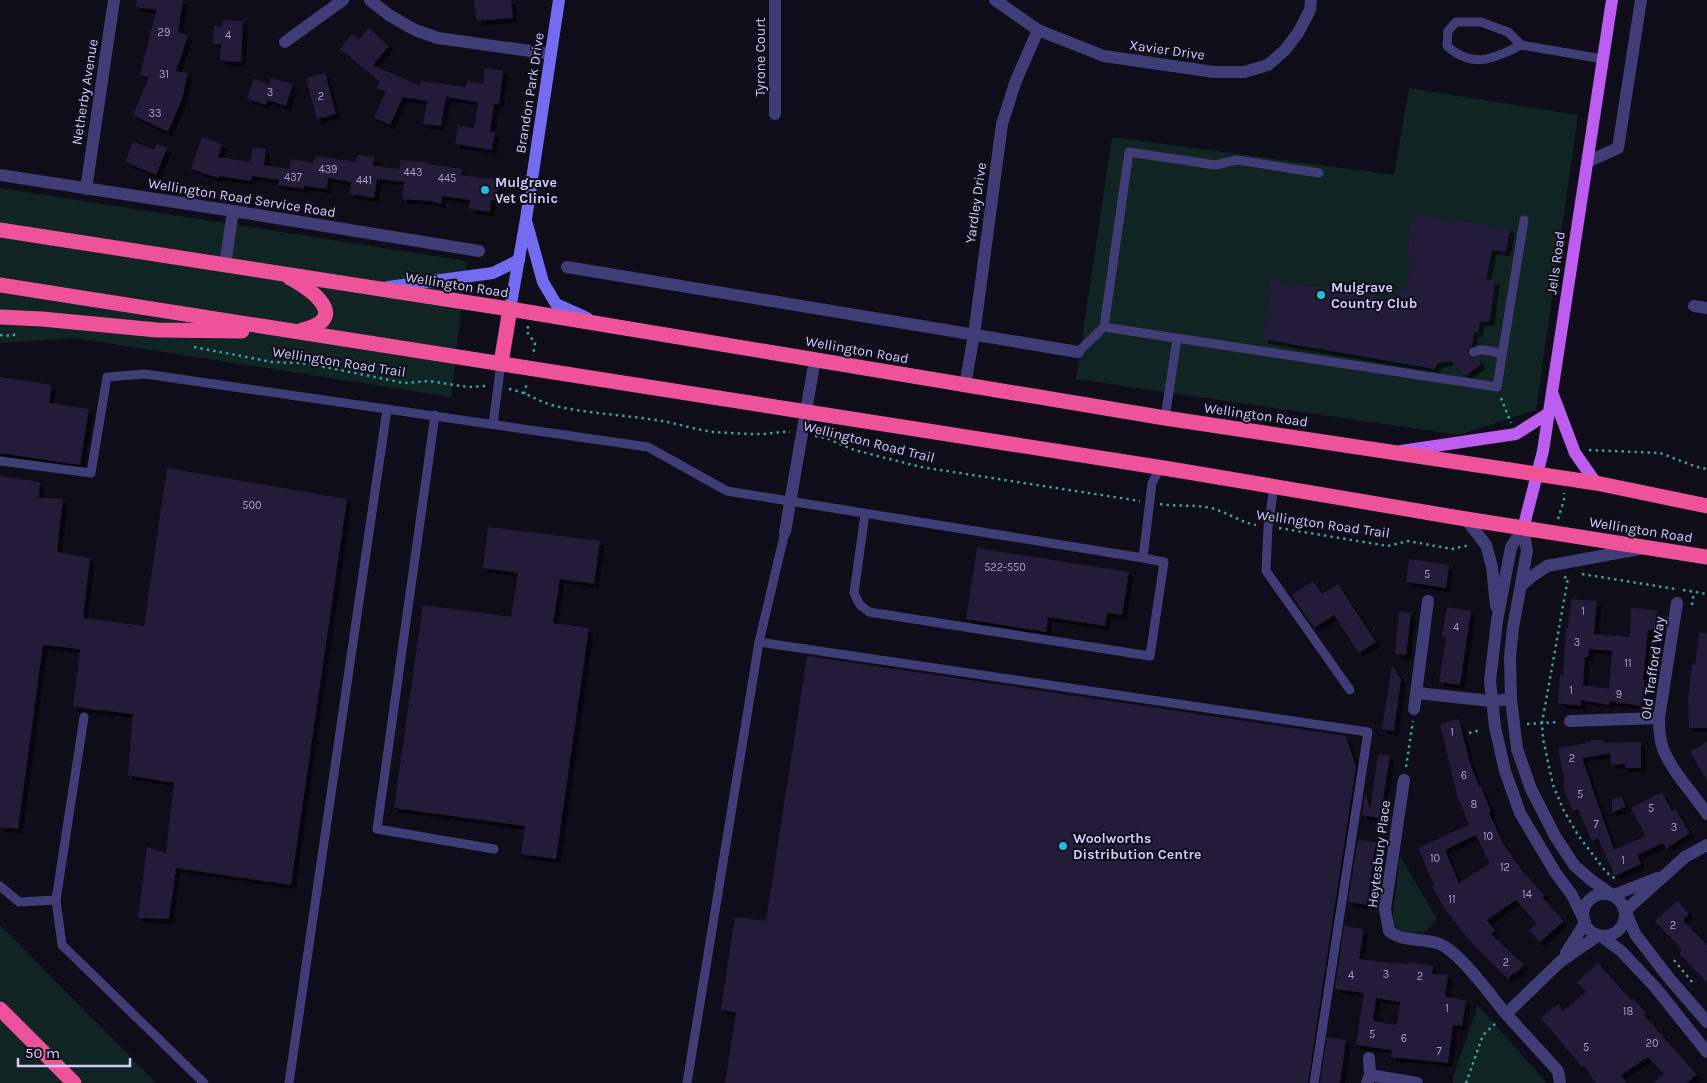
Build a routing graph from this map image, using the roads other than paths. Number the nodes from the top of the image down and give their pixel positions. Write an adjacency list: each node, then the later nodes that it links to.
1 (114, 0): 19 (street, Netherby Avenue)
2 (343, 0): 11 (street)
3 (370, 0): 13 (street)
4 (560, 0): 13 (street, Brandon Park Drive)
5 (775, 0): 15 (street, Tyrone Court)
6 (995, 0): 10 (street, Xavier Drive)
7 (1311, 0): 10 (street, Xavier Drive)
8 (1612, 0): 14 (main road, Jells Road)
9 (1641, 0): 16 (street)
10 (1038, 30): 38 (street, Yardley Drive)
11 (285, 42)
12 (1521, 45): 12 (lane); 14 (lane)
13 (551, 54): 21 (street, Brandon Park Drive)
14 (1603, 59): 16 (main road, Jells Road)
15 (775, 114)
16 (1587, 162): 48 (main road, Jells Road)
17 (1319, 173): 36 (lane)
18 (0, 176): 19 (street, Wellington Road Service Road)
19 (86, 189): 20 (street, Wellington Road Service Road)
20 (233, 211): 24 (street, Wellington Road Service Road); 26 (street)
21 (526, 219): 25 (street, Brandon Park Drive); 35 (street)
22 (1524, 220): 42 (lane)
23 (0, 229): 26 (highway, Wellington Road)
24 (478, 251)
25 (519, 260): 30 (street); 33 (street, Brandon Park Drive)
26 (225, 265): 28 (highway, Wellington Road)
27 (566, 267): 38 (street)
28 (285, 274): 30 (highway, Wellington Road); 37 (highway)
29 (0, 286): 37 (highway, Wellington Road)
30 (378, 289): 33 (highway, Wellington Road)
31 (1694, 306): 32 (street)
32 (1707, 308)
33 (510, 309): 35 (highway, Wellington Road); 44 (highway)
34 (0, 317): 37 (highway)
35 (600, 324): 43 (highway, Wellington Road)
36 (1104, 327): 39 (lane); 40 (lane)
37 (298, 331): 44 (highway, Wellington Road)
38 (974, 334): 40 (street); 47 (street, Yardley Drive)
39 (1177, 339): 46 (lane); 53 (lane)
40 (1078, 352)
41 (1473, 352): 42 (lane)
42 (1501, 354): 46 (lane)
43 (815, 360): 47 (highway, Wellington Road); 50 (street)
44 (501, 363): 50 (highway, Wellington Road); 54 (lane)
45 (1459, 370): 46 (lane)
46 (1456, 381)
47 (965, 385): 53 (highway, Wellington Road)
48 (1552, 392): 51 (main road, Jells Road); 59 (main road)
49 (387, 408): 52 (lane); 56 (lane); 103 (lane)
50 (806, 412): 57 (highway, Wellington Road); 61 (street)
51 (1549, 413): 55 (main road); 58 (main road, Jells Road)
52 (435, 416): 54 (lane); 86 (lane)
53 (1166, 418): 55 (highway, Wellington Road)
54 (493, 424): 61 (lane)
55 (1396, 452): 58 (highway, Wellington Road)
56 (0, 461)
57 (1160, 468): 60 (highway, Wellington Road); 69 (lane)
58 (1538, 474): 59 (highway, Wellington Road); 65 (main road, Jells Road)
59 (1596, 483): 62 (highway, Wellington Road)
60 (1274, 487): 64 (highway, Wellington Road); 75 (lane)
61 (790, 501): 63 (lane); 66 (street)
62 (1707, 506)
63 (865, 514): 69 (lane); 69 (lane)
64 (1466, 519): 65 (highway, Wellington Road); 73 (street)
65 (1523, 528): 67 (highway, Wellington Road); 70 (street); 73 (street)
66 (785, 532): 74 (lane)
67 (1646, 547): 68 (highway, Wellington Road); 70 (street)
68 (1707, 557)
69 (1143, 558)
70 (1521, 586): 77 (street)
71 (1428, 601): 76 (street)
72 (1677, 602): 81 (street, Old Trafford Way)
73 (1497, 621): 78 (street)
74 (759, 642): 104 (lane); 105 (lane)
75 (1350, 690)
76 (1417, 693): 78 (street); 79 (street)
77 (1511, 699): 78 (street); 89 (street)
78 (1491, 701): 92 (street)
79 (1414, 709)
80 (84, 717): 90 (lane)
81 (1659, 718): 82 (street); 84 (street, Old Trafford Way)
82 (1570, 721)
83 (1404, 780): 96 (street, Heytesbury Place)
84 (1707, 814)
85 (1707, 845): 87 (street)
86 (494, 849)
87 (1664, 876): 89 (street); 91 (street)
88 (0, 886): 90 (lane)
89 (1617, 894): 91 (street); 92 (street)
90 (56, 900): 102 (lane)
91 (1626, 912): 93 (street); 97 (street)
92 (1585, 923): 93 (street); 94 (street)
93 (1600, 935): 94 (street); 98 (street)
94 (1561, 961): 96 (street)
95 (0, 1009): 101 (highway)
96 (1506, 1014): 107 (street)
97 (1707, 1022)
98 (1707, 1052)
99 (1369, 1058): 100 (street)
100 (1369, 1079): 106 (street)
101 (74, 1083)
102 (204, 1083)
103 (289, 1083)
104 (687, 1083)
105 (1314, 1083)
106 (1417, 1083)
107 (1560, 1083)

